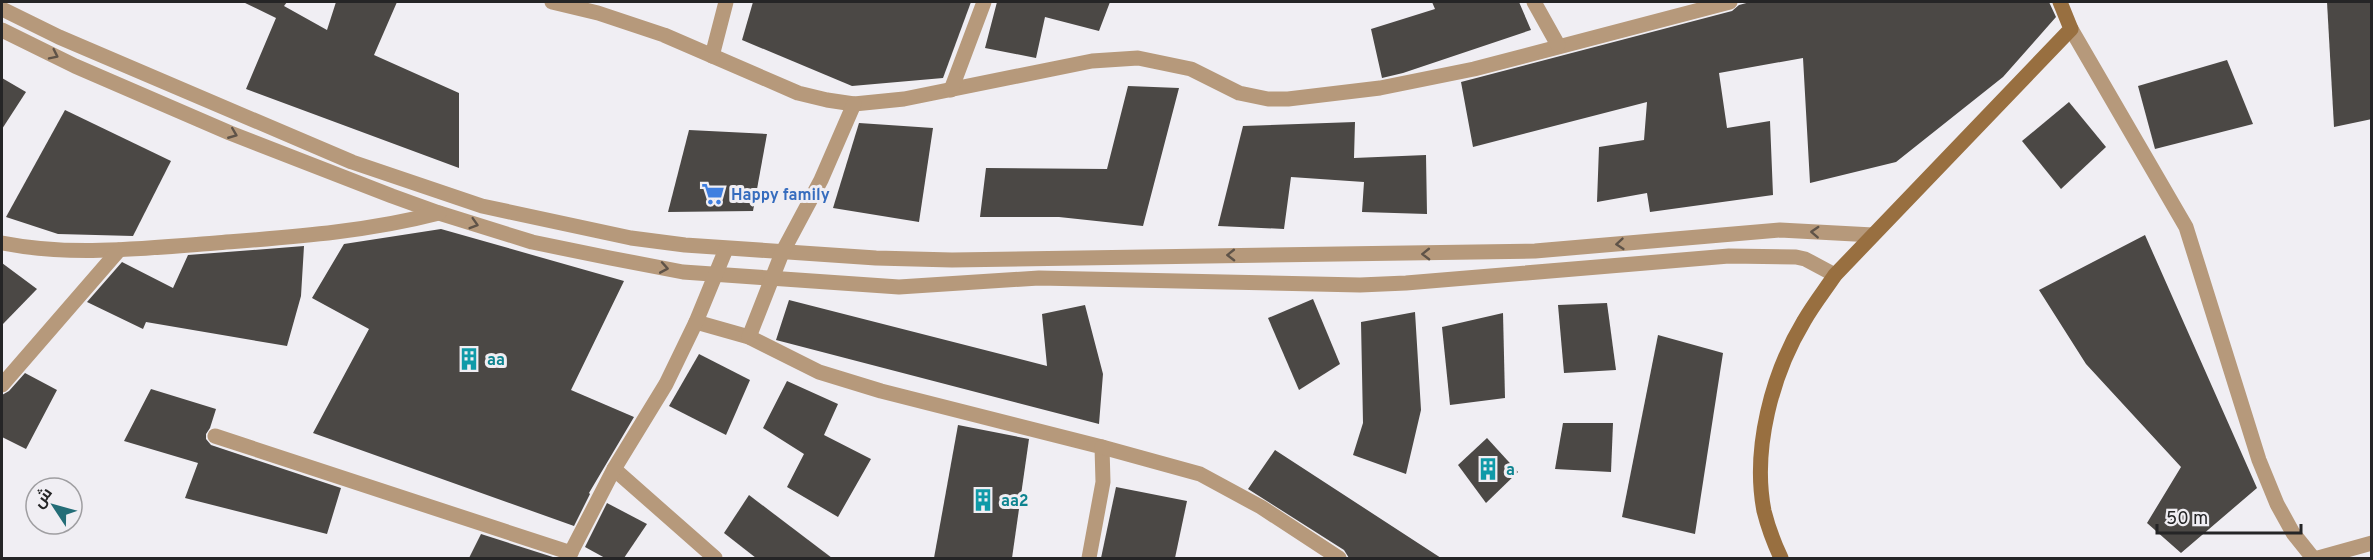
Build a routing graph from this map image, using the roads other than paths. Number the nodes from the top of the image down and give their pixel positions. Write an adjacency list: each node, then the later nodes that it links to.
1 (552, 2): 11 (street)
2 (726, 2): 11 (street)
3 (984, 2): 12 (street)
4 (1534, 2): 10 (street)
5 (1730, 2): 10 (street)
6 (2060, 2): 8 (street)
7 (2, 9): 15 (street)
8 (2071, 28): 16 (street); 37 (street)
9 (2, 30): 14 (street, one-way to 14)
10 (1558, 45): 12 (street)
11 (712, 56): 13 (street)
12 (951, 90): 13 (street)
13 (854, 104): 21 (street)
14 (439, 213): 18 (street, one-way to 18); 20 (street)
15 (565, 224): 18 (street); 19 (street)
16 (1873, 235): 21 (street, one-way to 21); 23 (street)
17 (2, 243): 20 (street)
18 (558, 248): 22 (street, one-way to 22)
19 (726, 249): 21 (street); 22 (street)
20 (119, 250): 27 (street)
21 (782, 253): 24 (street)
22 (717, 274): 24 (street); 25 (street)
23 (1835, 275): 24 (street); 36 (street)
24 (772, 279): 26 (street)
25 (696, 322): 26 (street); 30 (street)
26 (748, 337): 29 (street)
27 (2, 385)
28 (215, 436): 32 (street)
29 (1102, 447): 34 (street); 35 (street)
30 (614, 469): 32 (street); 33 (street)
31 (2372, 543): 38 (street)
32 (569, 556)
33 (715, 558)
34 (1089, 558)
35 (1339, 558)
36 (1781, 558)
37 (2313, 558)
38 (2318, 558)

